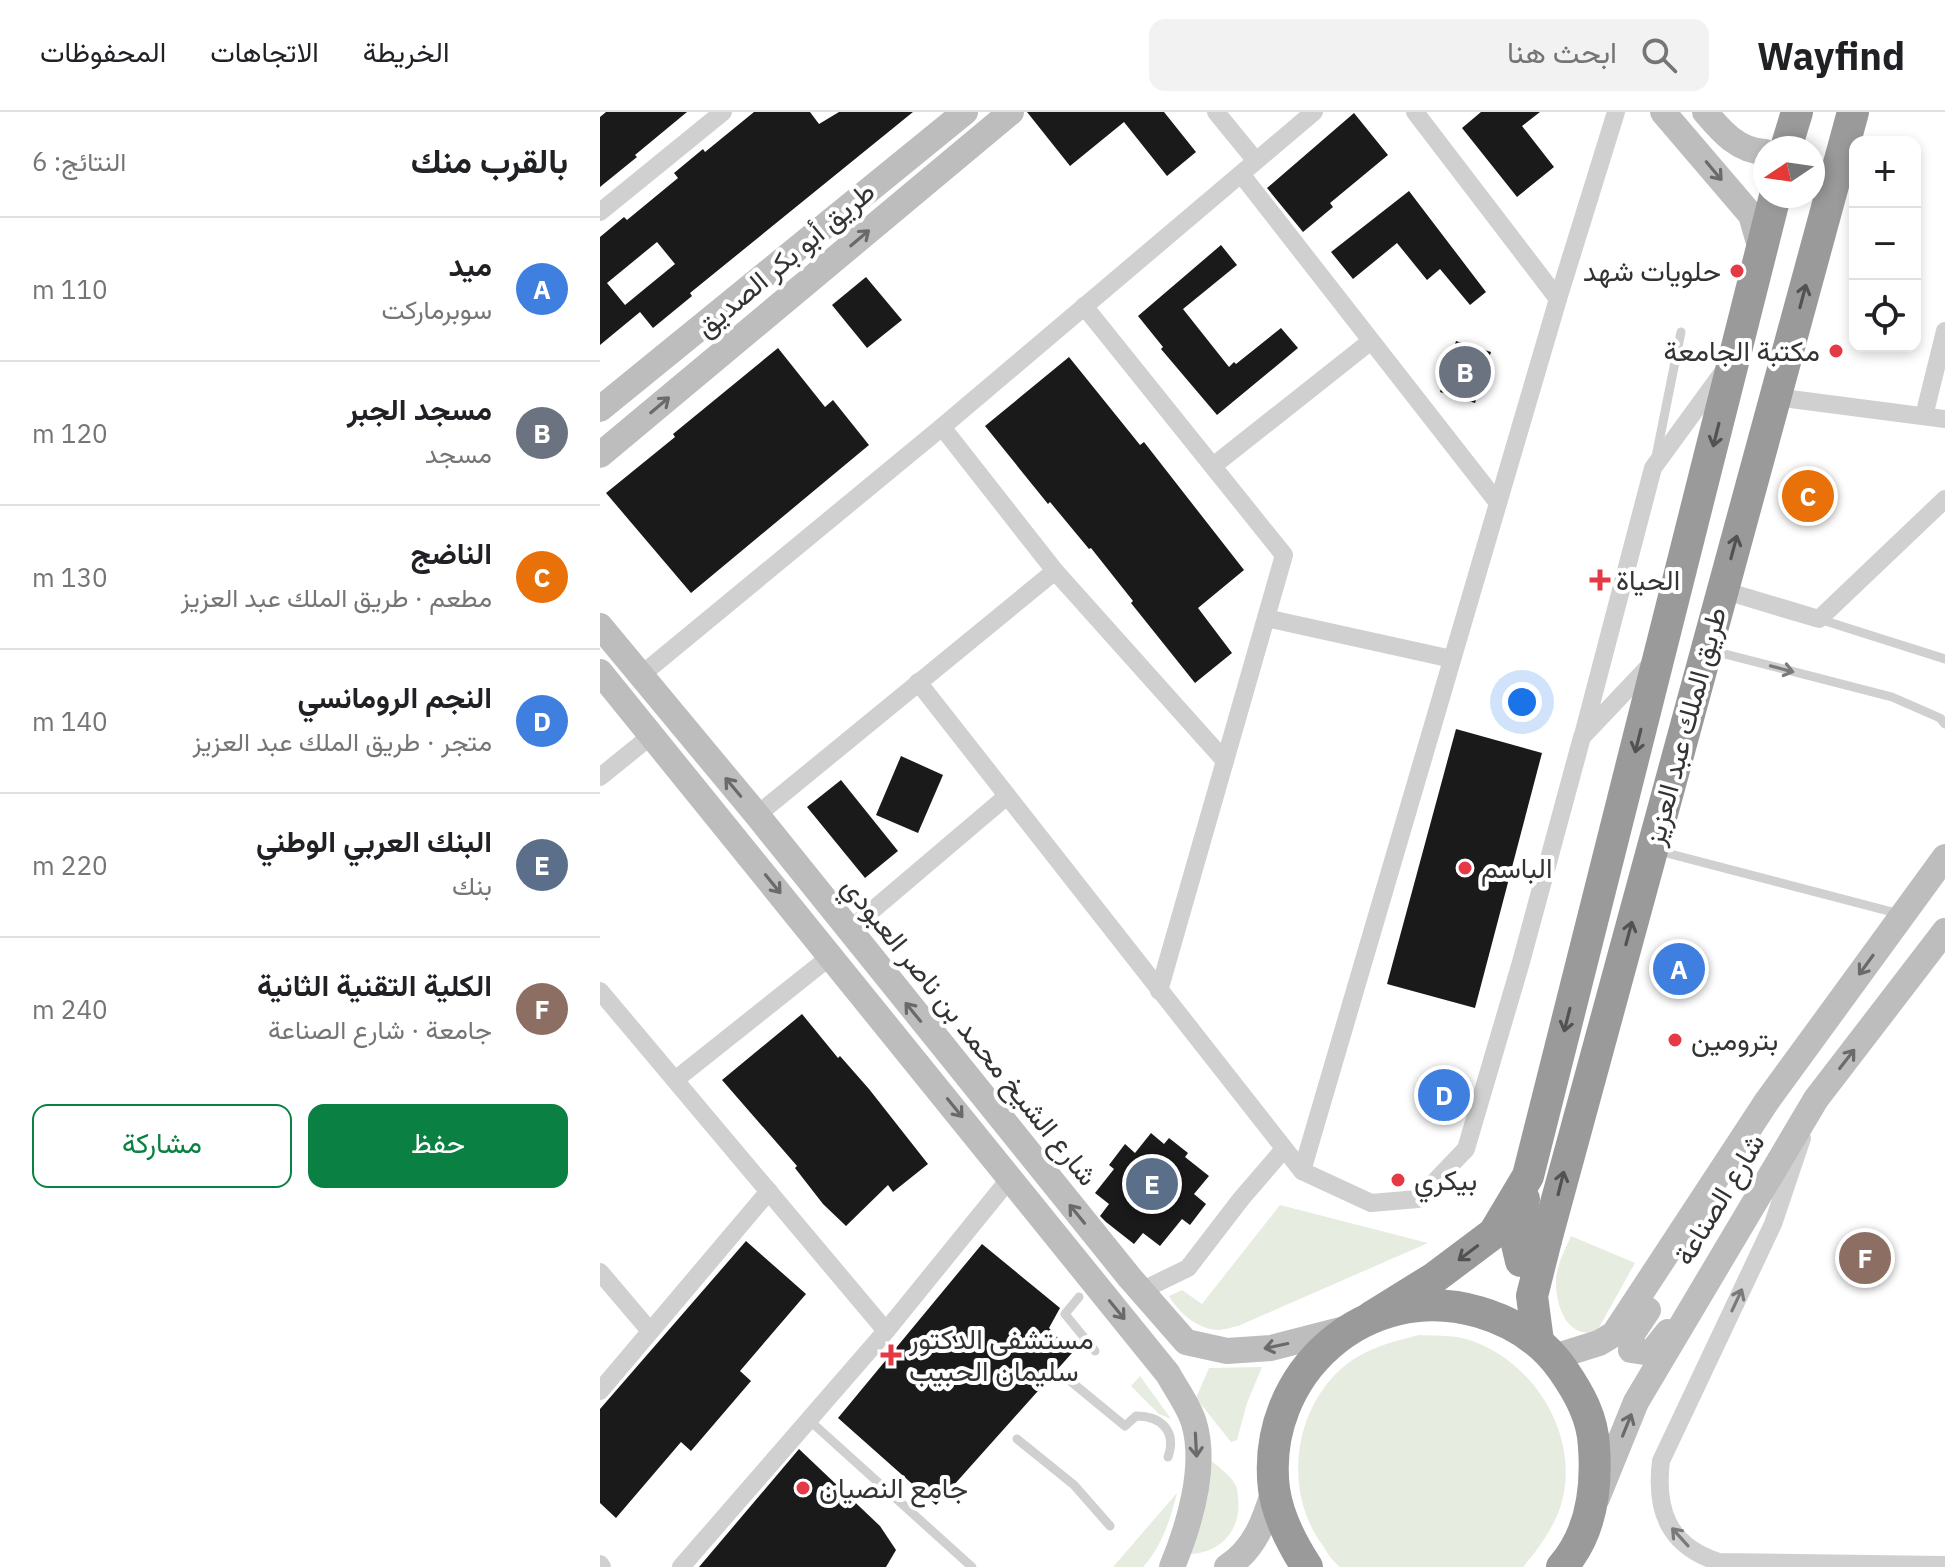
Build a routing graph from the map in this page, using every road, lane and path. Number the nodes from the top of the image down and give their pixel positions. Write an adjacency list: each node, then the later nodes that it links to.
1 (723, 112): 17 (street)
2 (965, 112): 26 (street, طريق أبو بكر الصديق)
3 (1011, 112): 30 (street, طريق أبو بكر الصديق, one-way to 3)
4 (1216, 112): 14 (street)
5 (1314, 112): 14 (street)
6 (1415, 112): 19 (street)
7 (1616, 112): 19 (street)
8 (1663, 112): 18 (street, one-way to 18)
9 (1705, 112): 13 (street)
10 (1797, 112): 12 (highway)
11 (1853, 112): 25 (highway, طريق الملك عبد العزيز, one-way to 11)
12 (1790, 136)
13 (1753, 151)
14 (1256, 161): 15 (street)
15 (1241, 174): 20 (street); 23 (street)
16 (1772, 208): 18 (highway, طريق الملك عبد العزيز)
17 (600, 212)
18 (1762, 253): 24 (highway, طريق الملك عبد العزيز)
19 (1558, 299): 34 (street)
20 (1084, 306): 29 (street); 31 (street)
21 (1945, 331): 27 (street)
22 (1681, 332): 32 (lane)
23 (1371, 341): 31 (street); 34 (street)
24 (1737, 353): 32 (street); 41 (highway, طريق الملك عبد العزيز, one-way to 41)
25 (1775, 397): 27 (street); 36 (highway, طريق الملك عبد العزيز, one-way to 25)
26 (600, 409)
27 (1924, 416): 28 (street)
28 (1945, 419)
29 (942, 427): 35 (street); 45 (street)
30 (600, 455)
31 (1213, 466): 37 (street)
32 (1653, 468): 49 (street)
33 (1945, 499): 38 (street)
34 (1498, 503): 42 (street)
35 (1055, 571): 46 (street); 50 (street)
36 (1722, 590): 38 (street); 40 (highway, طريق الملك عبد العزيز)
37 (1266, 618): 42 (street); 50 (street)
38 (1819, 619): 43 (lane)
39 (600, 626): 45 (street, شارع الشيخ محمد بن ناصر العبودي)
40 (1706, 649): 47 (lane, one-way to 47); 54 (highway, طريق الملك عبد العزيز)
41 (1660, 654): 49 (street); 66 (highway, طريق الملك عبد العزيز, one-way to 66)
42 (1452, 659): 65 (street)
43 (1945, 659)
44 (600, 672): 48 (street)
45 (640, 676): 53 (street, شارع الشيخ محمد بن ناصر العبودي, one-way to 45)
46 (918, 682): 52 (street); 53 (street)
47 (1945, 724)
48 (652, 735): 51 (street); 59 (street, one-way to 59)
49 (1582, 737): 65 (street)
50 (1225, 761): 60 (street)
51 (600, 777)
52 (1007, 796): 57 (street); 60 (street)
53 (757, 815): 57 (street, شارع الشيخ محمد بن ناصر العبودي)
54 (1652, 849): 56 (lane); 71 (highway, طريق الملك عبد العزيز, one-way to 54)
55 (1945, 857): 56 (street, شارع الصناعة)
56 (1903, 915): 70 (street, شارع الصناعة, one-way to 70)
57 (848, 931): 73 (street, شارع الشيخ محمد بن ناصر العبودي, one-way to 57)
58 (1945, 931): 63 (street, شارع الصناعة, one-way to 58)
59 (831, 956): 62 (street); 67 (street, one-way to 67)
60 (1159, 991): 64 (street)
61 (601, 994): 62 (street)
62 (675, 1080): 68 (street)
63 (1816, 1099): 69 (street, شارع الصناعة); 88 (street, one-way to 63)
64 (1284, 1149): 65 (street); 73 (street)
65 (1302, 1171)
66 (1528, 1176): 71 (highway); 75 (highway, طريق الملك عبد العزيز, one-way to 75)
67 (1011, 1177): 77 (street); 91 (street, one-way to 91)
68 (769, 1191): 76 (street); 77 (street)
69 (1749, 1212): 70 (street); 86 (street, شارع الصناعة, one-way to 69)
70 (1693, 1216): 78 (street, شارع الصناعة)
71 (1546, 1240): 78 (highway, طريق الملك عبد العزيز)
72 (600, 1272): 76 (street)
73 (1130, 1278): 75 (street, شارع الشيخ محمد بن ناصر العبودي, one-way to 73)
74 (1079, 1297): 79 (lane)
75 (1362, 1322): 78 (highway); 85 (highway, طريق الملك عبد العزيز)
76 (650, 1331): 81 (street)
77 (886, 1331): 82 (street)
78 (1546, 1349): 86 (highway)
79 (1095, 1351)
80 (1069, 1380): 84 (lane)
81 (600, 1391)
82 (809, 1420): 89 (street); 90 (lane)
83 (1017, 1439): 87 (lane)
84 (1168, 1457)
85 (1274, 1490): 92 (street); 93 (highway, طريق الملك عبد العزيز)
86 (1587, 1523): 94 (highway)
87 (1110, 1526)
88 (1945, 1565)
89 (681, 1567)
90 (972, 1567)
91 (1172, 1567)
92 (1227, 1567)
93 (1307, 1567)
94 (1562, 1567)

